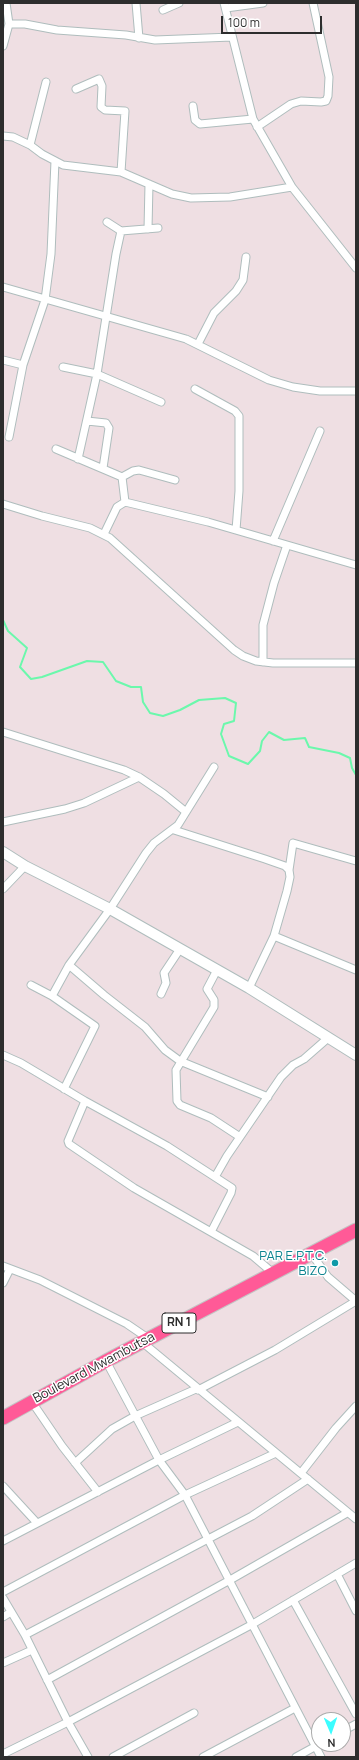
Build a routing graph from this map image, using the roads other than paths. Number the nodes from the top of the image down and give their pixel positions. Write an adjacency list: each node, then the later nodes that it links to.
1 (6, 3): 8 (street)
2 (136, 3): 10 (street)
3 (179, 3): 7 (street)
4 (263, 3): 6 (street)
5 (313, 3): 16 (street)
6 (225, 6): 9 (street)
7 (163, 10)
8 (9, 24): 10 (street); 11 (street)
9 (232, 37): 10 (street); 15 (street)
10 (139, 38)
11 (3, 46)
12 (46, 82): 18 (street)
13 (76, 89): 20 (street)
14 (193, 106): 15 (street)
15 (253, 119): 16 (street)
16 (257, 127): 22 (street)
17 (3, 136): 18 (street)
18 (30, 145): 19 (street)
19 (55, 161): 20 (street); 30 (street)
20 (121, 172): 21 (street)
21 (149, 184): 22 (street); 25 (street)
22 (292, 187): 28 (street)
23 (107, 222): 26 (street)
24 (158, 228): 25 (street)
25 (148, 229): 26 (street)
26 (122, 231): 31 (street)
27 (246, 257): 32 (street)
28 (356, 268)
29 (3, 287): 30 (street)
30 (45, 300): 31 (street); 34 (street)
31 (107, 316): 32 (street); 36 (street)
32 (198, 344): 38 (street)
33 (3, 360): 34 (street)
34 (23, 365): 42 (street)
35 (63, 367): 36 (street)
36 (97, 374): 39 (street); 40 (street)
37 (195, 389): 50 (street)
38 (356, 392)
39 (161, 402)
40 (87, 421): 44 (street); 45 (street)
41 (320, 430): 52 (street)
42 (9, 437)
43 (56, 449): 44 (street)
44 (78, 459): 45 (street)
45 (103, 468): 46 (street)
46 (122, 477): 47 (street); 48 (street)
47 (175, 480)
48 (125, 502): 50 (street); 51 (street)
49 (3, 504): 51 (street)
50 (236, 530): 52 (street)
51 (104, 534): 55 (street)
52 (273, 541): 53 (street)
53 (287, 545): 54 (street); 55 (street)
54 (356, 565)
55 (263, 662): 56 (street)
56 (356, 663)
57 (3, 732): 59 (street)
58 (214, 767): 60 (street)
59 (138, 777): 60 (street); 61 (street)
60 (186, 812): 62 (street)
61 (3, 822)
62 (174, 830): 66 (street); 68 (street)
63 (3, 852): 65 (street)
64 (356, 861): 66 (street)
65 (25, 866): 67 (street); 68 (street)
66 (289, 870): 69 (street)
67 (3, 889)
68 (110, 909): 70 (street); 71 (street)
69 (274, 936): 73 (street); 75 (street)
70 (180, 949): 72 (street); 76 (street)
71 (69, 965): 77 (street); 81 (street)
72 (217, 970): 75 (street); 81 (street)
73 (356, 970)
74 (31, 984): 77 (street)
75 (249, 988): 78 (street)
76 (161, 994)
77 (52, 996): 82 (street)
78 (328, 1038): 79 (street); 83 (street)
79 (355, 1051)
80 (3, 1055): 82 (street)
81 (180, 1061): 83 (street); 85 (street)
82 (64, 1089): 84 (street)
83 (268, 1097): 85 (street)
84 (85, 1102): 86 (street); 88 (street)
85 (240, 1137): 86 (street)
86 (215, 1177): 88 (street)
87 (356, 1230): 89 (highway, Boulevard Mwambutsa / RN 1)
88 (211, 1232): 91 (street)
89 (311, 1253): 91 (highway, Boulevard Mwambutsa / RN 1); 93 (street)
90 (7, 1267): 92 (street); 94 (street)
91 (273, 1273): 94 (highway, Boulevard Mwambutsa / RN 1)
92 (3, 1283)
93 (356, 1301): 96 (street)
94 (146, 1341): 95 (highway, Boulevard Mwambutsa / RN 1); 96 (street)
95 (106, 1361): 97 (highway, Boulevard Mwambutsa / RN 1); 99 (street)
96 (197, 1389): 99 (street); 101 (street)
97 (32, 1402): 100 (highway, Boulevard Mwambutsa / RN 1); 104 (street)
98 (356, 1406): 105 (street)
99 (135, 1416): 103 (street); 104 (street)
100 (3, 1418)
101 (238, 1422): 102 (street); 103 (street)
102 (276, 1453): 105 (street); 109 (street)
103 (159, 1460): 108 (street); 109 (street)
104 (76, 1463): 108 (street)
105 (301, 1473): 106 (street)
106 (308, 1479): 110 (street); 113 (street)
107 (3, 1486): 112 (street)
108 (98, 1492): 112 (street)
109 (185, 1496): 113 (street); 118 (street)
110 (347, 1513): 111 (street); 117 (street)
111 (356, 1520)
112 (37, 1523): 114 (street)
113 (208, 1540): 117 (street); 125 (street)
114 (3, 1541)
115 (356, 1563): 116 (street)
116 (337, 1574): 120 (street); 121 (street)
117 (230, 1580): 124 (street); 128 (street)
118 (3, 1592)
119 (3, 1598): 122 (street)
120 (293, 1600): 124 (street); 131 (street)
121 (356, 1611)
122 (11, 1612): 123 (street); 125 (street)
123 (3, 1617)
124 (251, 1625): 129 (street); 132 (street)
125 (25, 1635): 126 (street)
126 (32, 1650): 127 (street); 128 (street)
127 (3, 1663)
128 (47, 1680): 132 (street)
129 (295, 1708): 133 (street); 138 (street)
130 (194, 1713): 137 (street)
131 (356, 1714)
132 (68, 1722): 135 (street); 136 (street)
133 (311, 1734)
134 (311, 1749): 139 (street)
135 (4, 1754)
136 (86, 1756)
137 (113, 1757)
138 (203, 1757)
139 (296, 1757)

